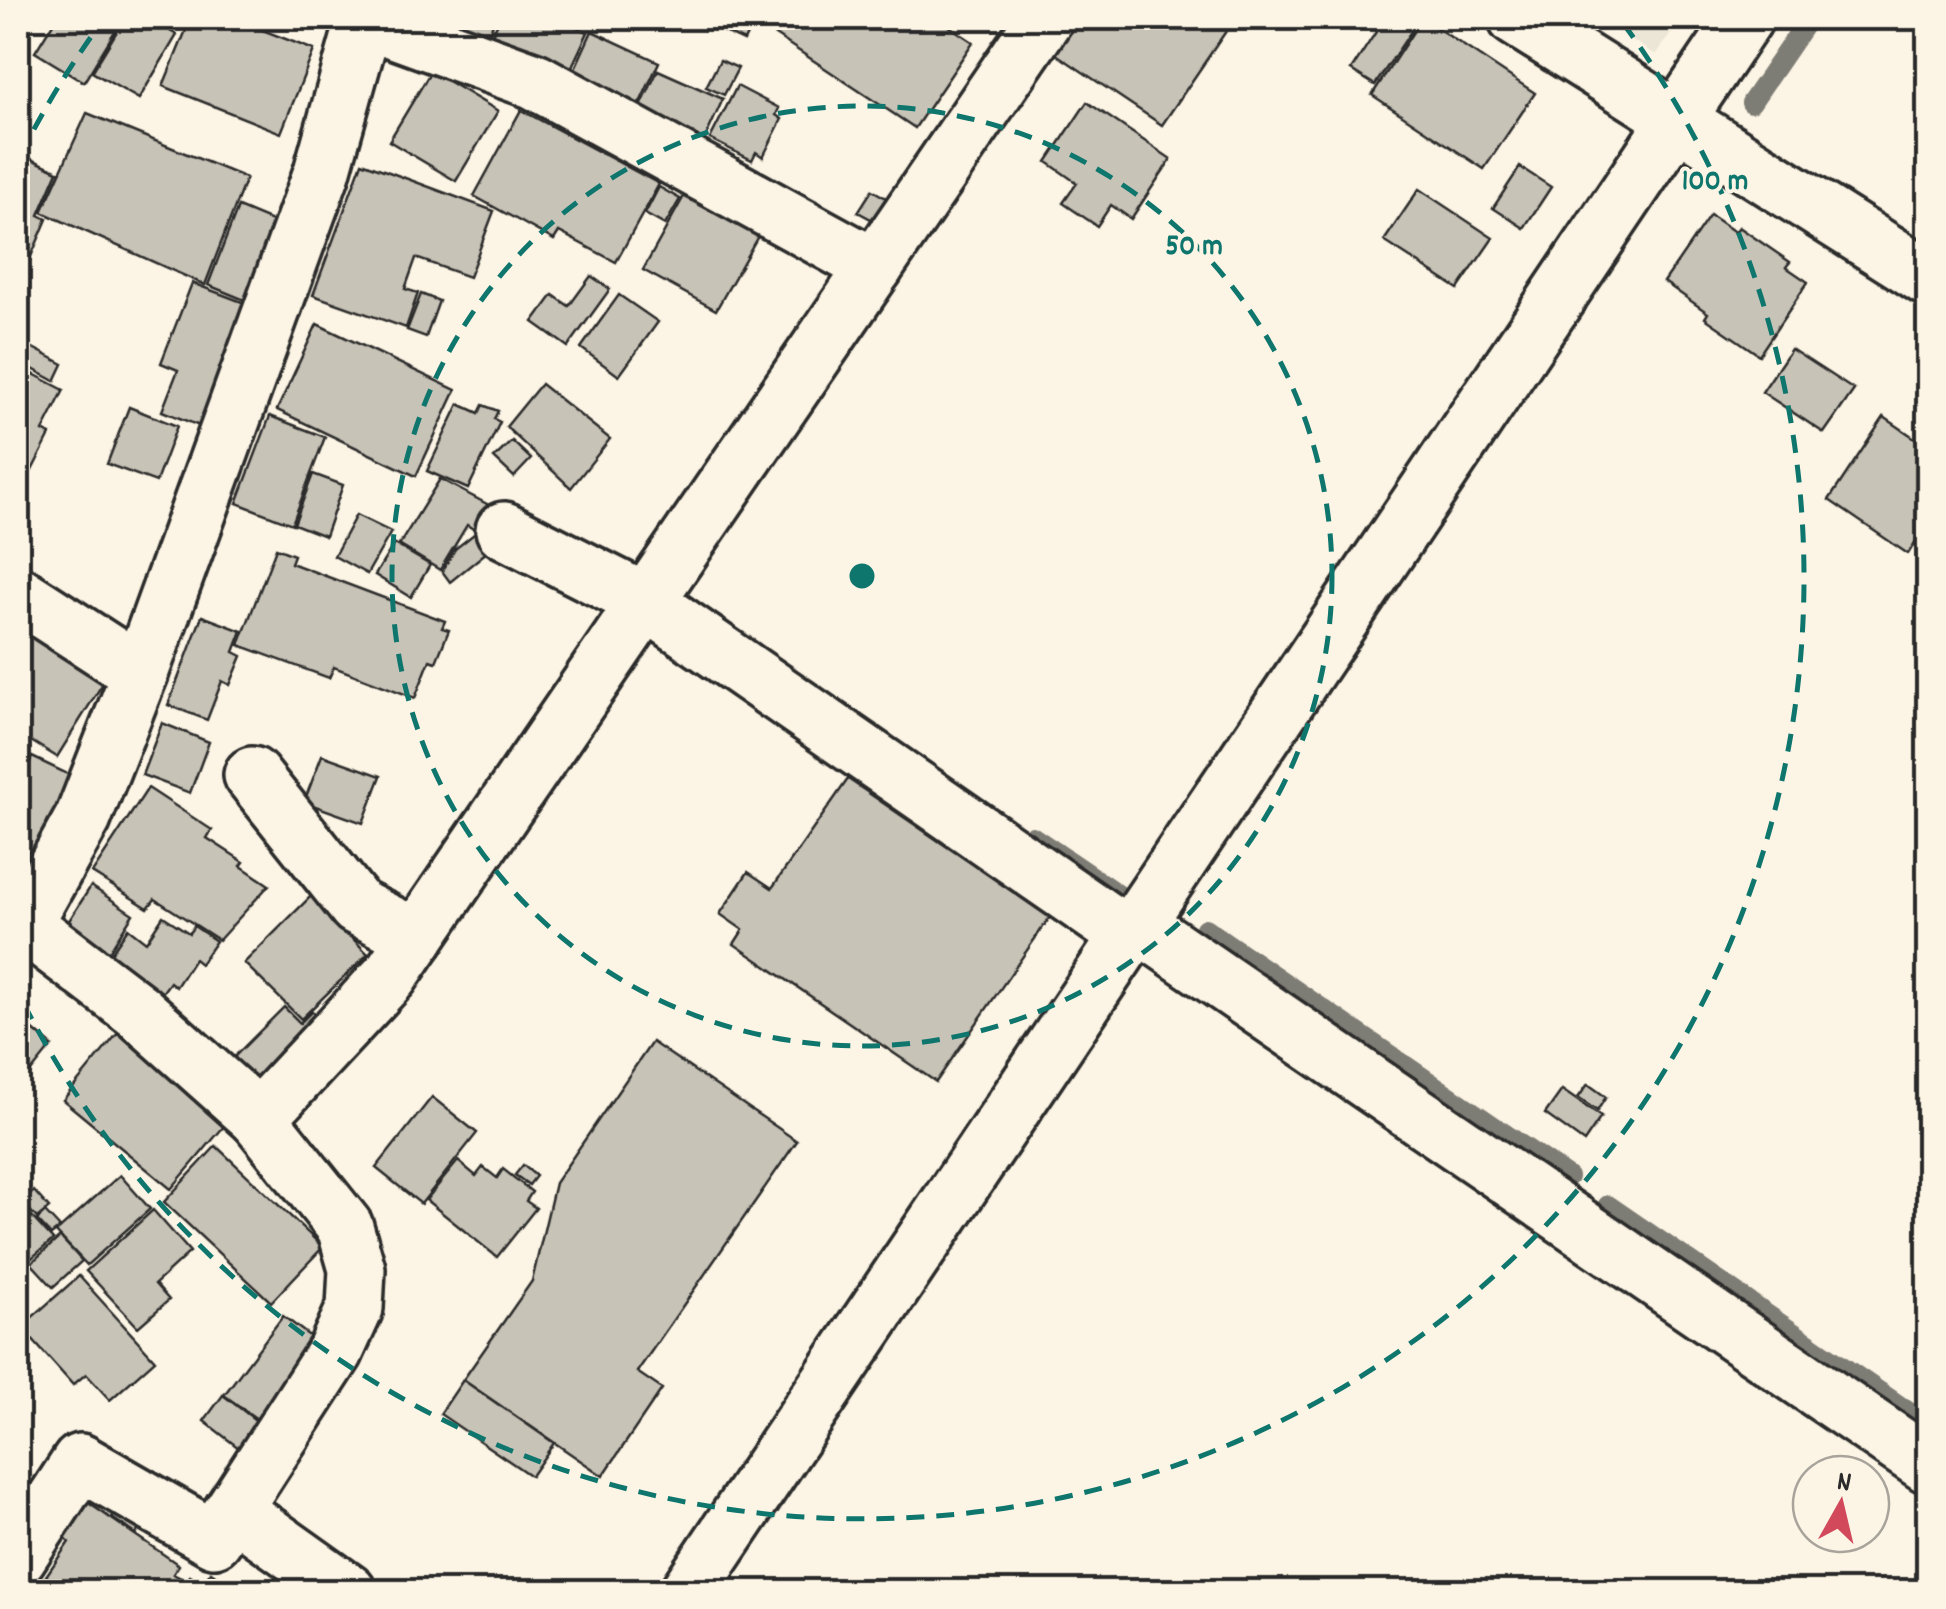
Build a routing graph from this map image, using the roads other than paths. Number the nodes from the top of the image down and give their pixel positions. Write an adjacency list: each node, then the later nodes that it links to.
1 (364, 18): 6 (street); 11 (street)
2 (1045, 18): 6 (street)
3 (1516, 18): 5 (street)
4 (1745, 18): 5 (street)
5 (1675, 117): 7 (street); 13 (street)
6 (876, 267): 10 (street)
7 (1928, 278)
8 (504, 530): 10 (street)
9 (18, 594): 11 (street)
10 (648, 603): 13 (street); 15 (street)
11 (140, 673): 14 (street)
12 (252, 775): 15 (street)
13 (1131, 929): 17 (street); 21 (street)
14 (21, 930): 16 (street)
15 (417, 938): 16 (street)
16 (258, 1118): 18 (street)
17 (1928, 1465)
18 (233, 1510): 19 (street); 20 (street)
19 (18, 1557)
20 (348, 1592)
21 (688, 1592)

